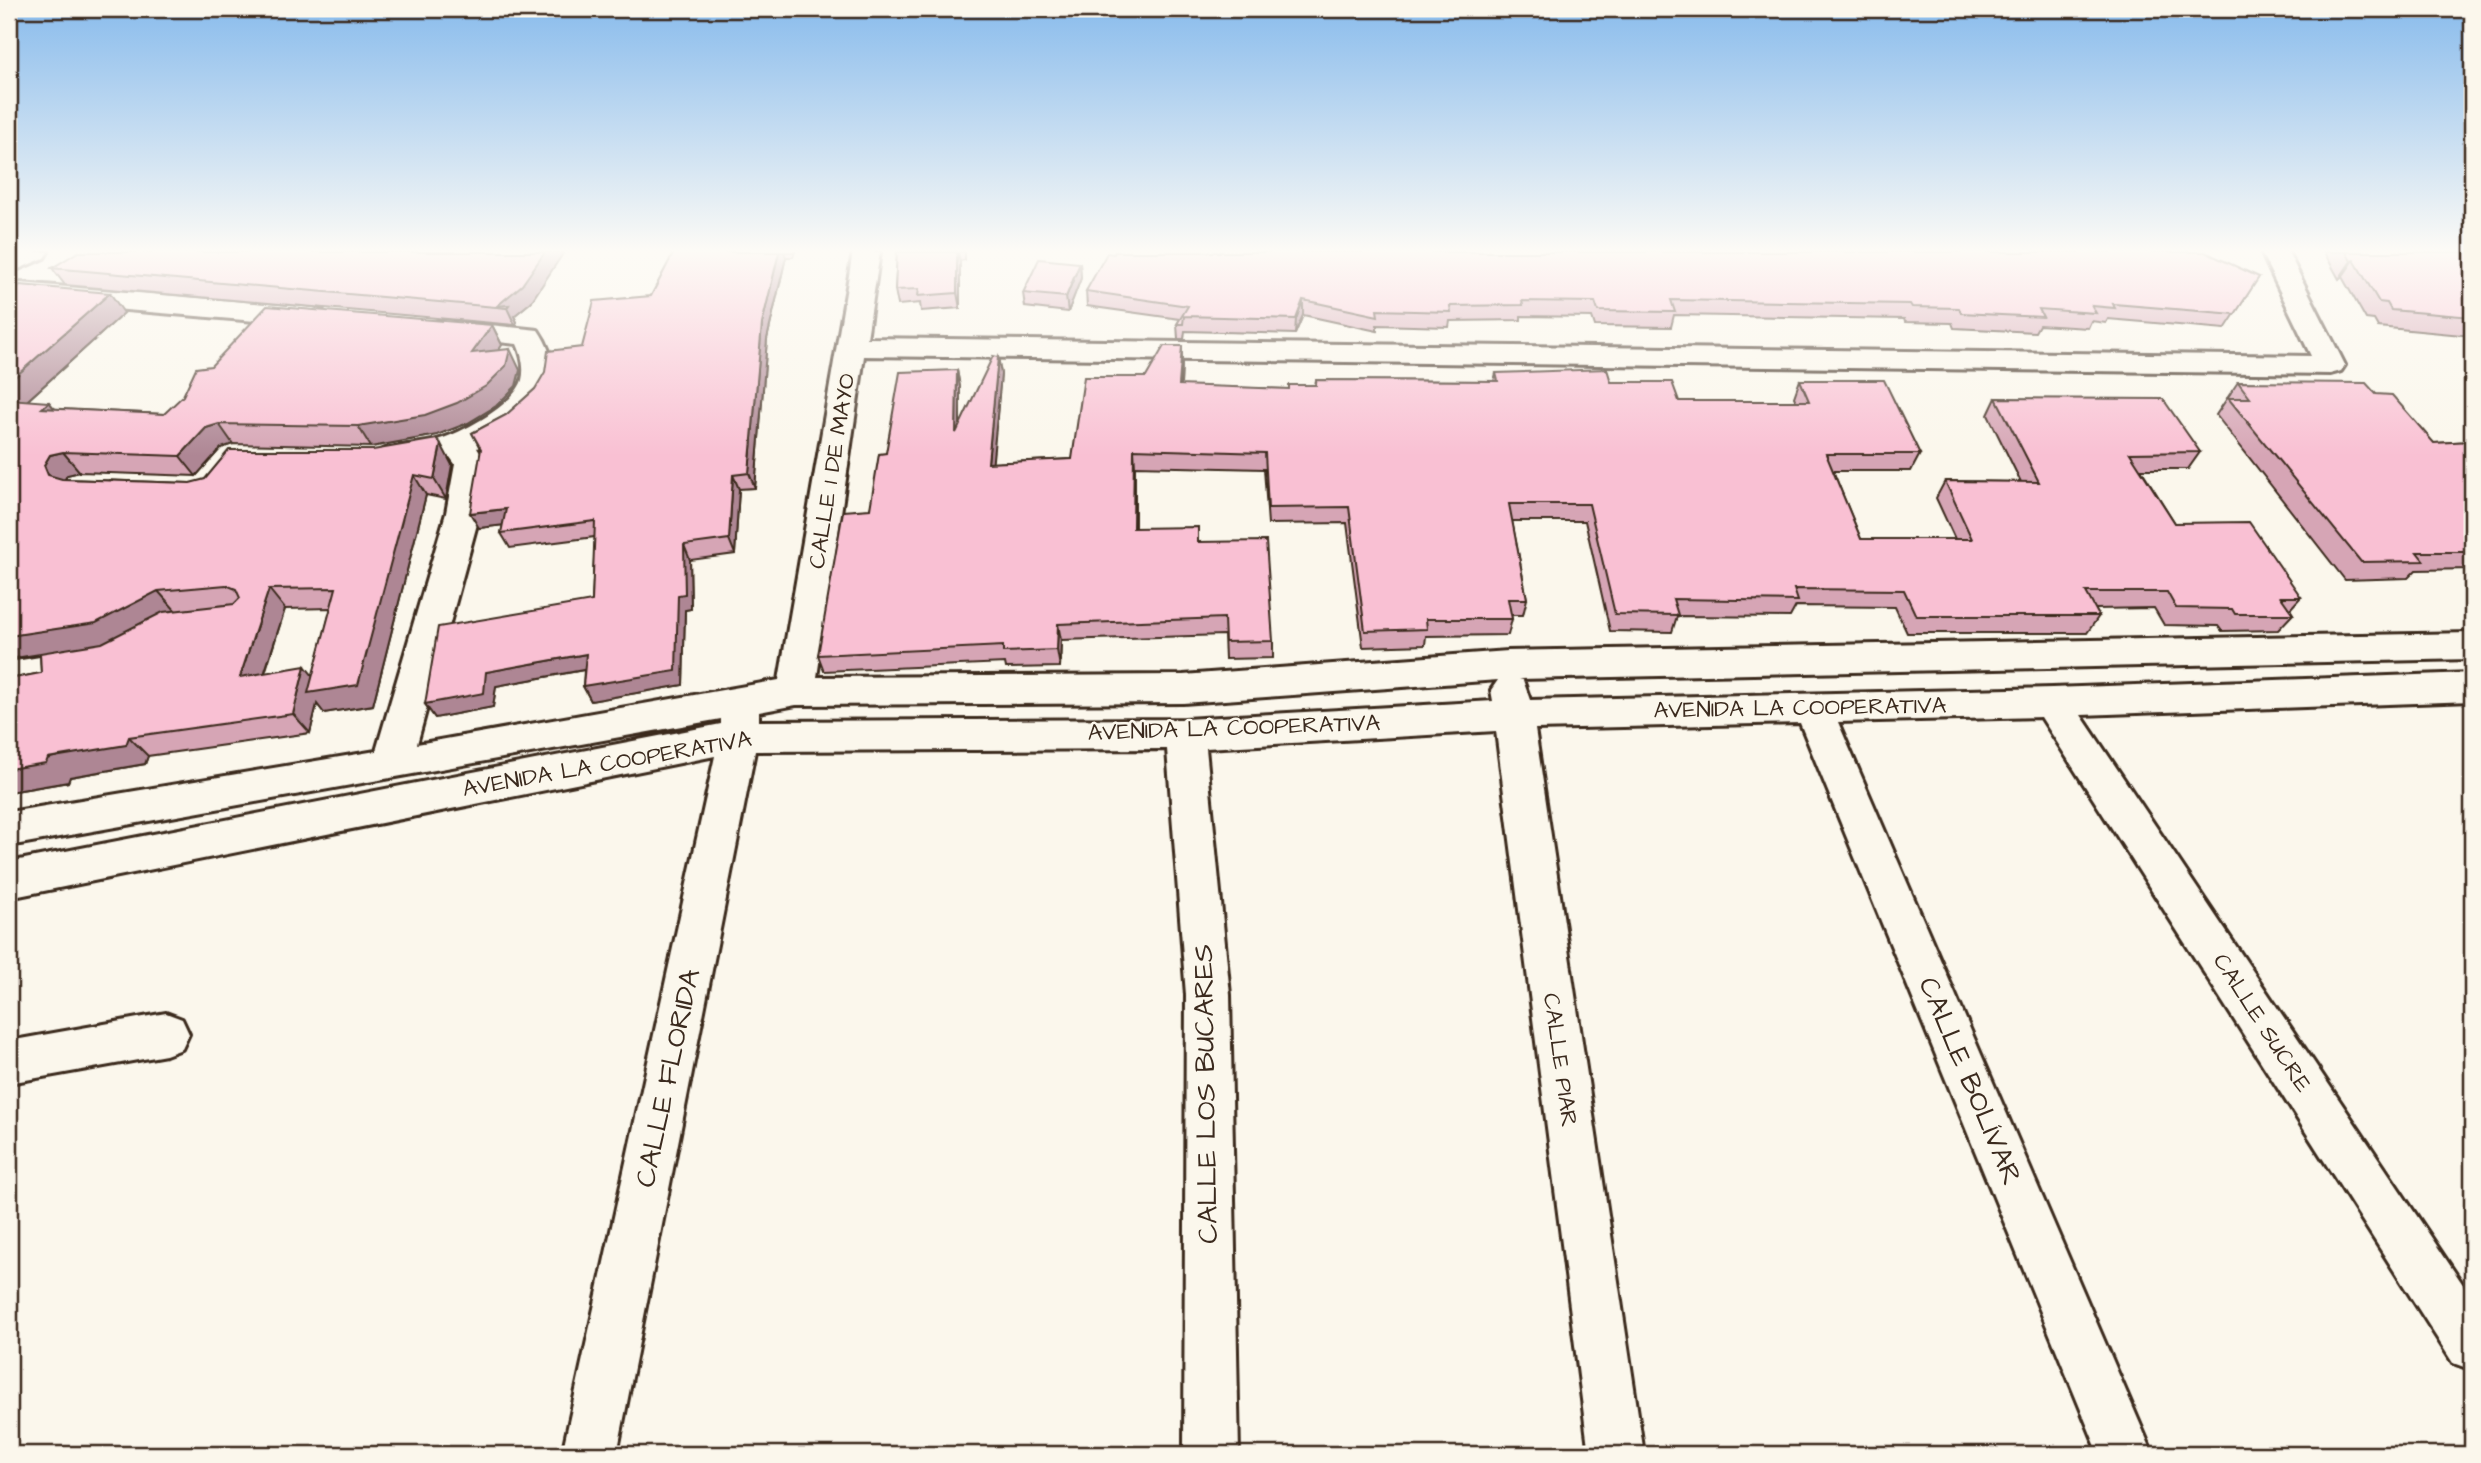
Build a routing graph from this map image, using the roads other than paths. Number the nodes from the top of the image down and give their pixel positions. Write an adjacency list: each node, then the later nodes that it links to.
1 (857, 320): 4 (street, CALLE 1 DE MAYO)
2 (2308, 320): 4 (street)
3 (419, 327): 5 (street)
4 (853, 347): 13 (street, CALLE 1 DE MAYO)
5 (458, 444): 6 (street); 19 (street)
6 (366, 458)
7 (2472, 646): 8 (street, AVENIDA LA COOPERATIVA)
8 (2435, 649): 10 (street, AVENIDA LA COOPERATIVA); 12 (street)
9 (96, 656): 11 (lane)
10 (1508, 665): 13 (street, AVENIDA LA COOPERATIVA); 16 (street, CALLE PIAR)
11 (9, 670)
12 (2469, 690): 14 (street, AVENIDA LA COOPERATIVA)
13 (796, 691): 17 (street, AVENIDA LA COOPERATIVA)
14 (2052, 702): 15 (street, AVENIDA LA COOPERATIVA); 24 (street, CALLE SUCRE)
15 (1813, 708): 16 (street, AVENIDA LA COOPERATIVA); 28 (street, CALLE BOLÍVAR)
16 (1512, 715): 18 (street, AVENIDA LA COOPERATIVA); 27 (street, CALLE PIAR)
17 (741, 718): 18 (street, AVENIDA LA COOPERATIVA); 19 (street, AVENIDA LA COOPERATIVA); 21 (street, AVENIDA LA COOPERATIVA); 25 (street, CALLE FLORIDA)
18 (1185, 734): 26 (street, CALLE LOS BUCARES)
19 (392, 764): 20 (street, AVENIDA LA COOPERATIVA)
20 (9, 829)
21 (9, 880)
22 (166, 1034): 23 (street)
23 (9, 1062)
24 (2472, 1344)
25 (589, 1454)
26 (1211, 1454)
27 (1616, 1454)
28 (2126, 1454)

